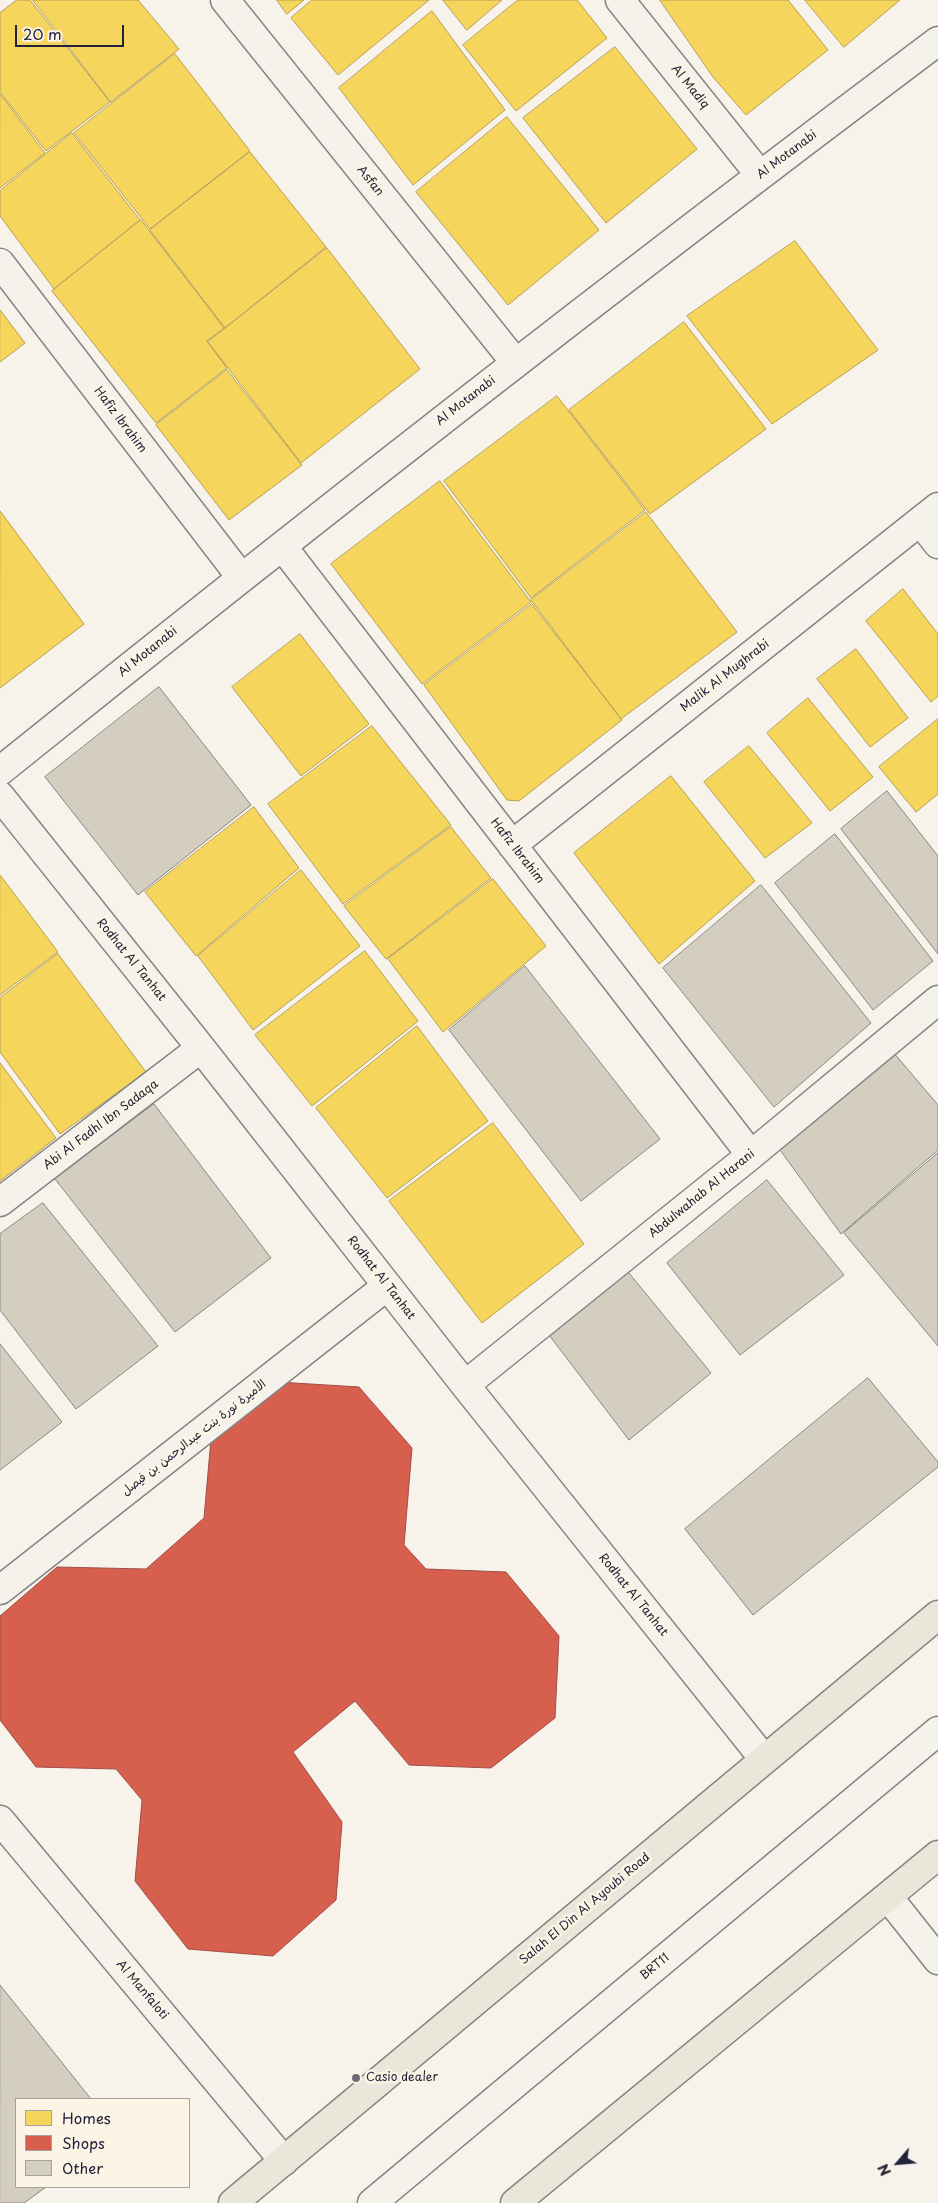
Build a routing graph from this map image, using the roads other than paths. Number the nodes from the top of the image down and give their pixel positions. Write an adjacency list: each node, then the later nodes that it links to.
1 (225, 0): 6 (street, Asfan)
2 (620, 0): 4 (street, Al Madiq)
3 (938, 41): 4 (street, Al Motanabi)
4 (760, 175): 6 (street, Al Motanabi)
5 (0, 263): 10 (street, Hafiz Ibrahim)
6 (515, 362): 9 (street, Al Motanabi)
7 (929, 514): 8 (street); 13 (street, Malik Al Mughrabi)
8 (938, 544)
9 (282, 546): 10 (street, Al Motanabi); 13 (street, Hafiz Ibrahim)
10 (240, 577): 11 (street, Al Motanabi)
11 (0, 771)
12 (0, 796): 15 (street, Rodhat Al Tanhat)
13 (512, 845): 16 (street, Hafiz Ibrahim)
14 (938, 1000): 16 (street, Abdulwahab Al Harani)
15 (201, 1048): 17 (street, Abi Al Fadhl Ibn Sadaqa); 18 (street, Rodhat Al Tanhat)
16 (751, 1155): 19 (street, Abdulwahab Al Harani)
17 (0, 1202)
18 (387, 1286): 19 (street, Rodhat Al Tanhat); 20 (street, الأميرة نورة بنت عبدالرحمن بن فيصل)
19 (465, 1385): 23 (street, Rodhat Al Tanhat)
20 (0, 1590)
21 (938, 1615): 23 (main road, Salah El Din Al Ayoubi Road)
22 (938, 1731): 30 (street, BRT11)
23 (764, 1759): 28 (main road, Salah El Din Al Ayoubi Road)
24 (0, 1820): 28 (street, Al Manfaloti)
25 (938, 1855): 26 (main road)
26 (888, 1897): 27 (street); 31 (main road)
27 (938, 1960)
28 (284, 2161): 29 (main road, Salah El Din Al Ayoubi Road)
29 (233, 2203)
30 (372, 2203)
31 (515, 2203)

